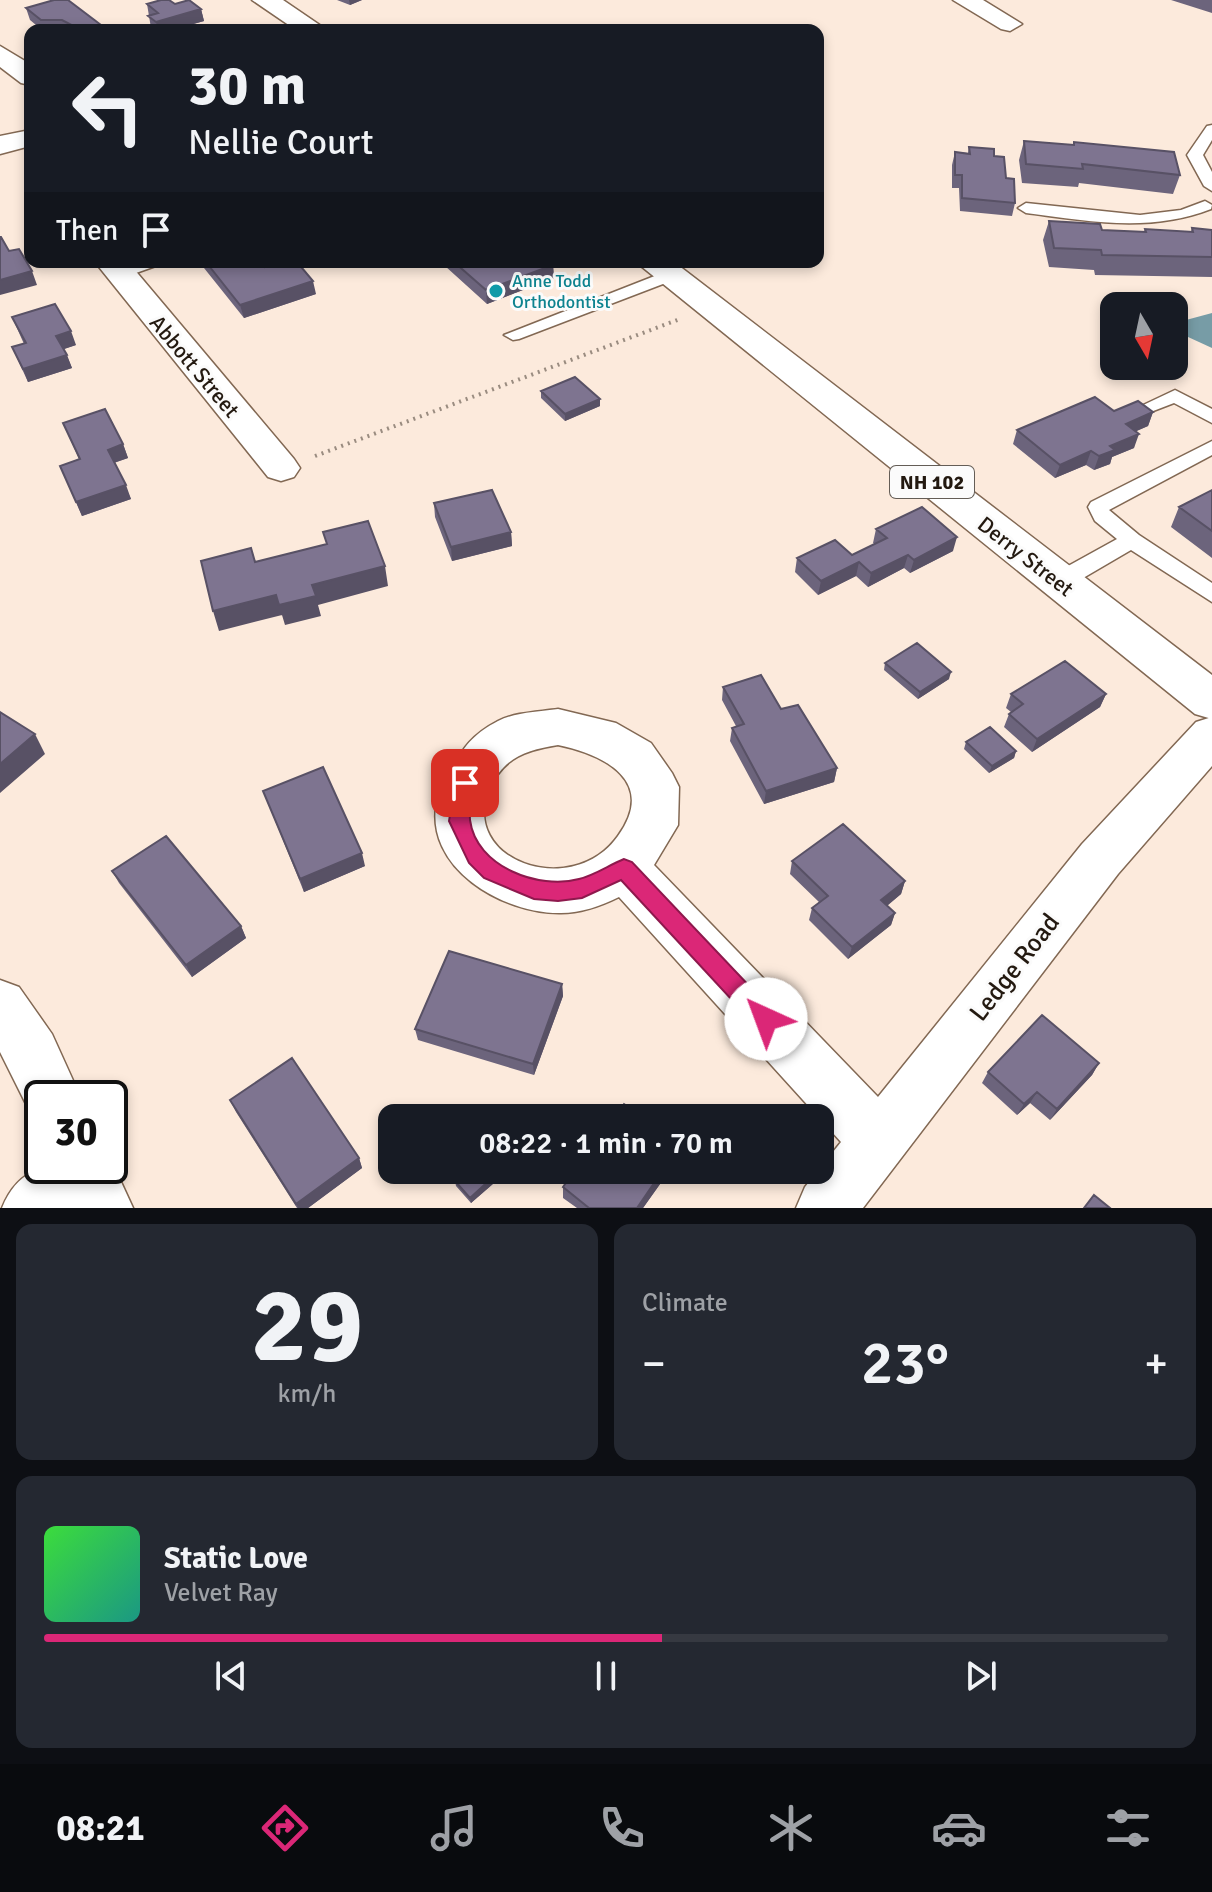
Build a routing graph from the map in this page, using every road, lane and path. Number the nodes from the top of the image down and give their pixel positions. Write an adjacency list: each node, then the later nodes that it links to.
1 (265, 0): 3 (main road)
2 (965, 0): 4 (street)
3 (304, 24)
4 (1010, 24)
5 (0, 54): 6 (street)
6 (24, 72)
7 (1212, 129): 10 (lane)
8 (24, 139): 9 (street)
9 (0, 145)
10 (1212, 188): 12 (lane)
11 (1026, 208): 12 (lane)
12 (1208, 208)
13 (115, 268): 20 (street, Abbott Street)
14 (661, 268): 15 (main road, Derry Street / NH 102); 16 (lane)
15 (711, 306): 20 (path); 22 (main road, Derry Street / NH 102)
16 (513, 335)
17 (1148, 407): 18 (lane)
18 (1212, 417)
19 (1212, 447): 21 (lane)
20 (281, 468)
21 (1132, 540): 22 (lane); 23 (lane)
22 (1058, 582): 24 (main road, Derry Street / NH 102)
23 (1212, 594)
24 (1212, 701)
25 (1212, 735): 29 (street, Ledge Road)
26 (624, 868): 29 (street)
27 (0, 1005): 28 (street)
28 (45, 1080)
29 (879, 1140): 32 (street, Ledge Road)
30 (86, 1184): 31 (street)
31 (32, 1208)
32 (826, 1208)

